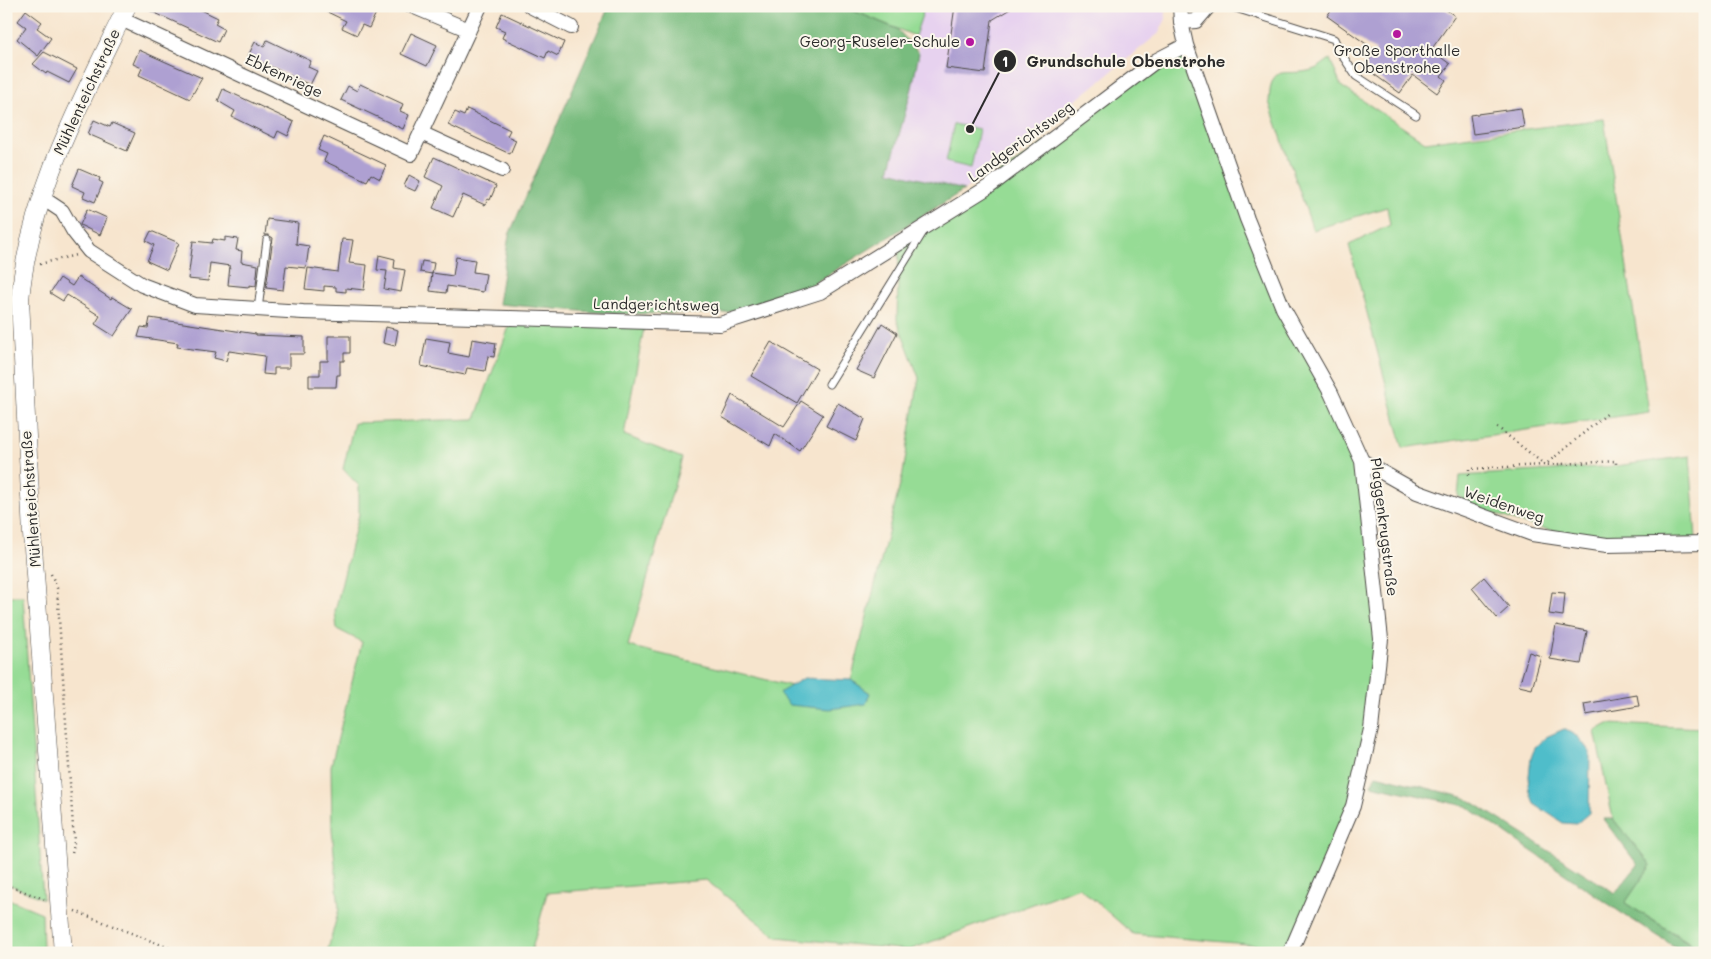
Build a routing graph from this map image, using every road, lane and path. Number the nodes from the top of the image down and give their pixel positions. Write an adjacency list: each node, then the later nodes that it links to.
1 (412, 6): 11 (street)
2 (480, 6): 11 (street, Ebkenriege)
3 (530, 6): 10 (street)
4 (1180, 6): 9 (street, Plaggenkrugstraße)
5 (1208, 6): 9 (street)
6 (1229, 6): 7 (lane)
7 (1253, 9): 13 (lane)
8 (124, 13): 14 (street, Ebkenriege); 16 (street, Mühlenteichstraße)
9 (1181, 22): 12 (street, Plaggenkrugstraße)
10 (571, 27)
11 (469, 30): 14 (street, Ebkenriege)
12 (1186, 45): 17 (street, Landgerichtsweg); 25 (street, Plaggenkrugstraße)
13 (1416, 115)
14 (421, 133): 15 (street)
15 (502, 170)
16 (41, 197): 19 (street, Landgerichtsweg); 20 (street, Mühlenteichstraße)
17 (928, 225): 21 (street, Landgerichtsweg); 22 (lane)
18 (267, 240): 21 (lane)
19 (89, 251): 20 (path); 21 (street, Landgerichtsweg)
20 (22, 271): 33 (street, Mühlenteichstraße)
21 (258, 309)
22 (829, 384)
23 (1608, 412): 26 (path)
24 (1497, 427): 26 (path)
25 (1362, 462): 29 (street, Weidenweg); 37 (street, Plaggenkrugstraße)
26 (1545, 465): 27 (path); 28 (path)
27 (1616, 466)
28 (1469, 474)
29 (1705, 544)
30 (48, 567): 31 (path)
31 (72, 860)
32 (6, 885): 33 (path)
33 (58, 904): 35 (street, Mühlenteichstraße)
34 (74, 919): 36 (path)
35 (63, 953)
36 (182, 953)
37 (1290, 953)

